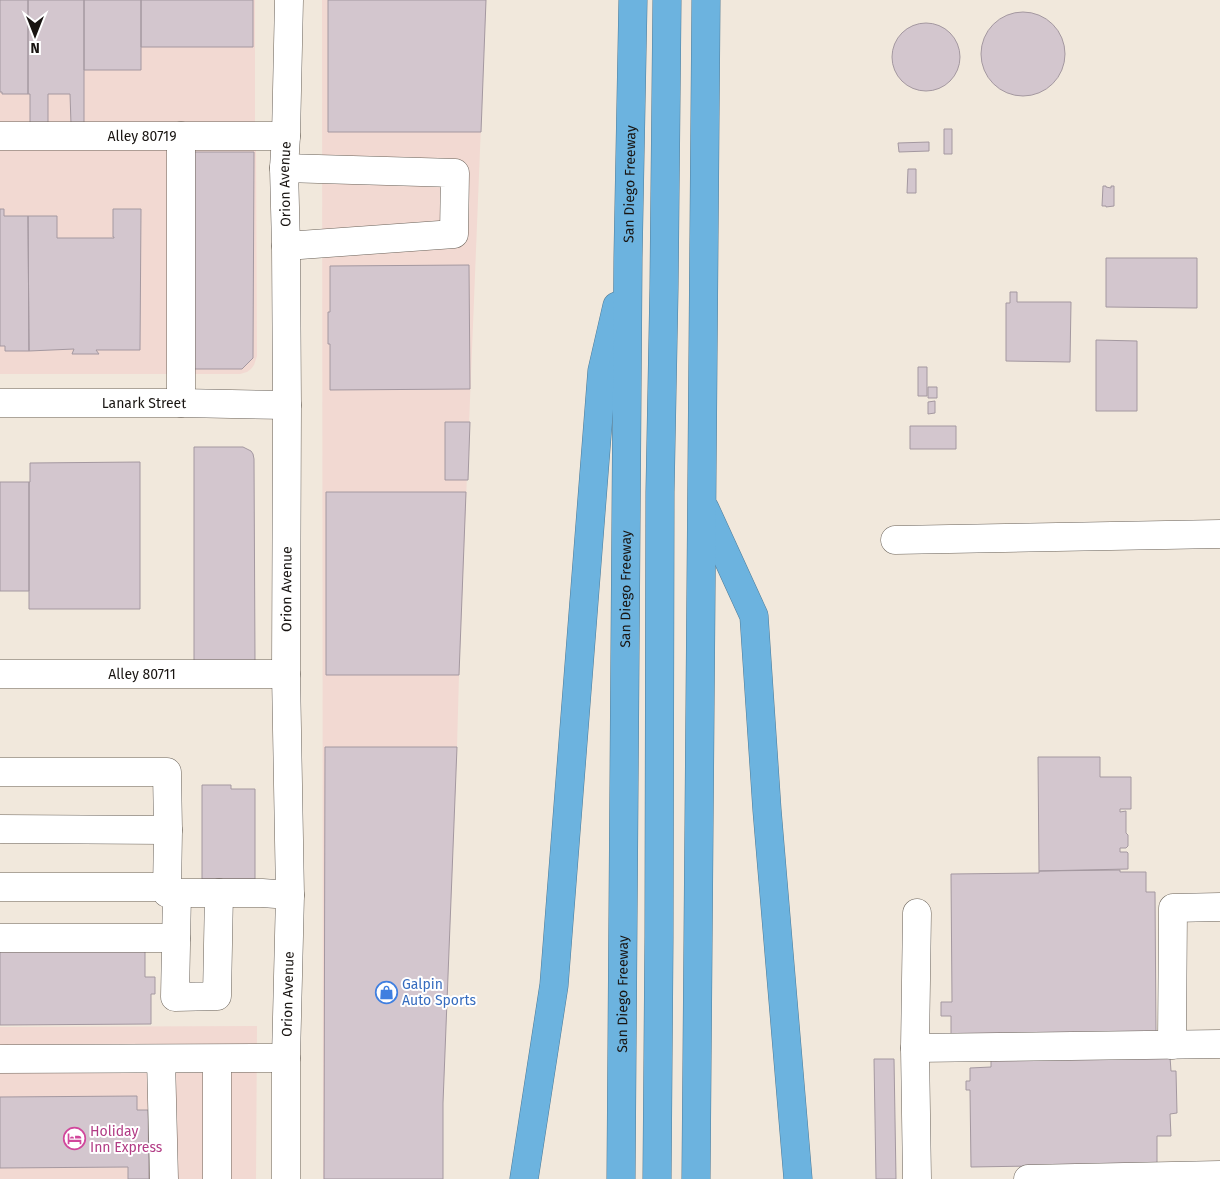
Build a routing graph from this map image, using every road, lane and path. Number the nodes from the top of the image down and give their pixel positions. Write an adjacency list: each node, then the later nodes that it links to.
1 (289, 0): 8 (street, Orion Avenue)
2 (633, 0): 11 (highway, San Diego Freeway)
3 (667, 0): 44 (highway)
4 (679, 0): 45 (highway)
5 (706, 0): 15 (highway)
6 (0, 136): 7 (street, Alley 80719)
7 (181, 136): 8 (street, Alley 80719); 12 (street)
8 (286, 136): 9 (street, Orion Avenue)
9 (284, 168): 10 (street, Orion Avenue); 10 (street)
10 (286, 246): 14 (street, Orion Avenue)
11 (628, 258): 42 (highway); 43 (highway, San Diego Freeway)
12 (181, 403): 13 (street, Lanark Street); 14 (street, Lanark Street)
13 (0, 404)
14 (287, 405): 19 (street, Orion Avenue)
15 (702, 501): 46 (highway); 47 (highway)
16 (1220, 534): 17 (street)
17 (895, 540)
18 (0, 674): 19 (street, Alley 80711)
19 (286, 674): 26 (street, Orion Avenue)
20 (0, 772): 22 (street)
21 (0, 829): 22 (street)
22 (168, 830): 24 (street)
23 (0, 887): 24 (street)
24 (172, 890): 25 (street); 30 (street)
25 (219, 893): 26 (street); 30 (street)
26 (290, 895): 36 (street, Orion Avenue)
27 (1220, 908): 32 (street)
28 (917, 913): 33 (street)
29 (0, 938): 30 (street)
30 (176, 938)
31 (1220, 1044): 32 (street)
32 (1172, 1045): 33 (street)
33 (915, 1048): 48 (street)
34 (161, 1058): 35 (street); 37 (street); 39 (street)
35 (217, 1058): 36 (street); 40 (street)
36 (286, 1058): 41 (street, Orion Avenue)
37 (0, 1059)
38 (1220, 1175): 49 (street)
39 (164, 1179)
40 (217, 1179)
41 (286, 1179)
42 (524, 1179)
43 (621, 1179)
44 (657, 1179)
45 (670, 1179)
46 (696, 1179)
47 (798, 1179)
48 (917, 1179)
49 (1028, 1179)

